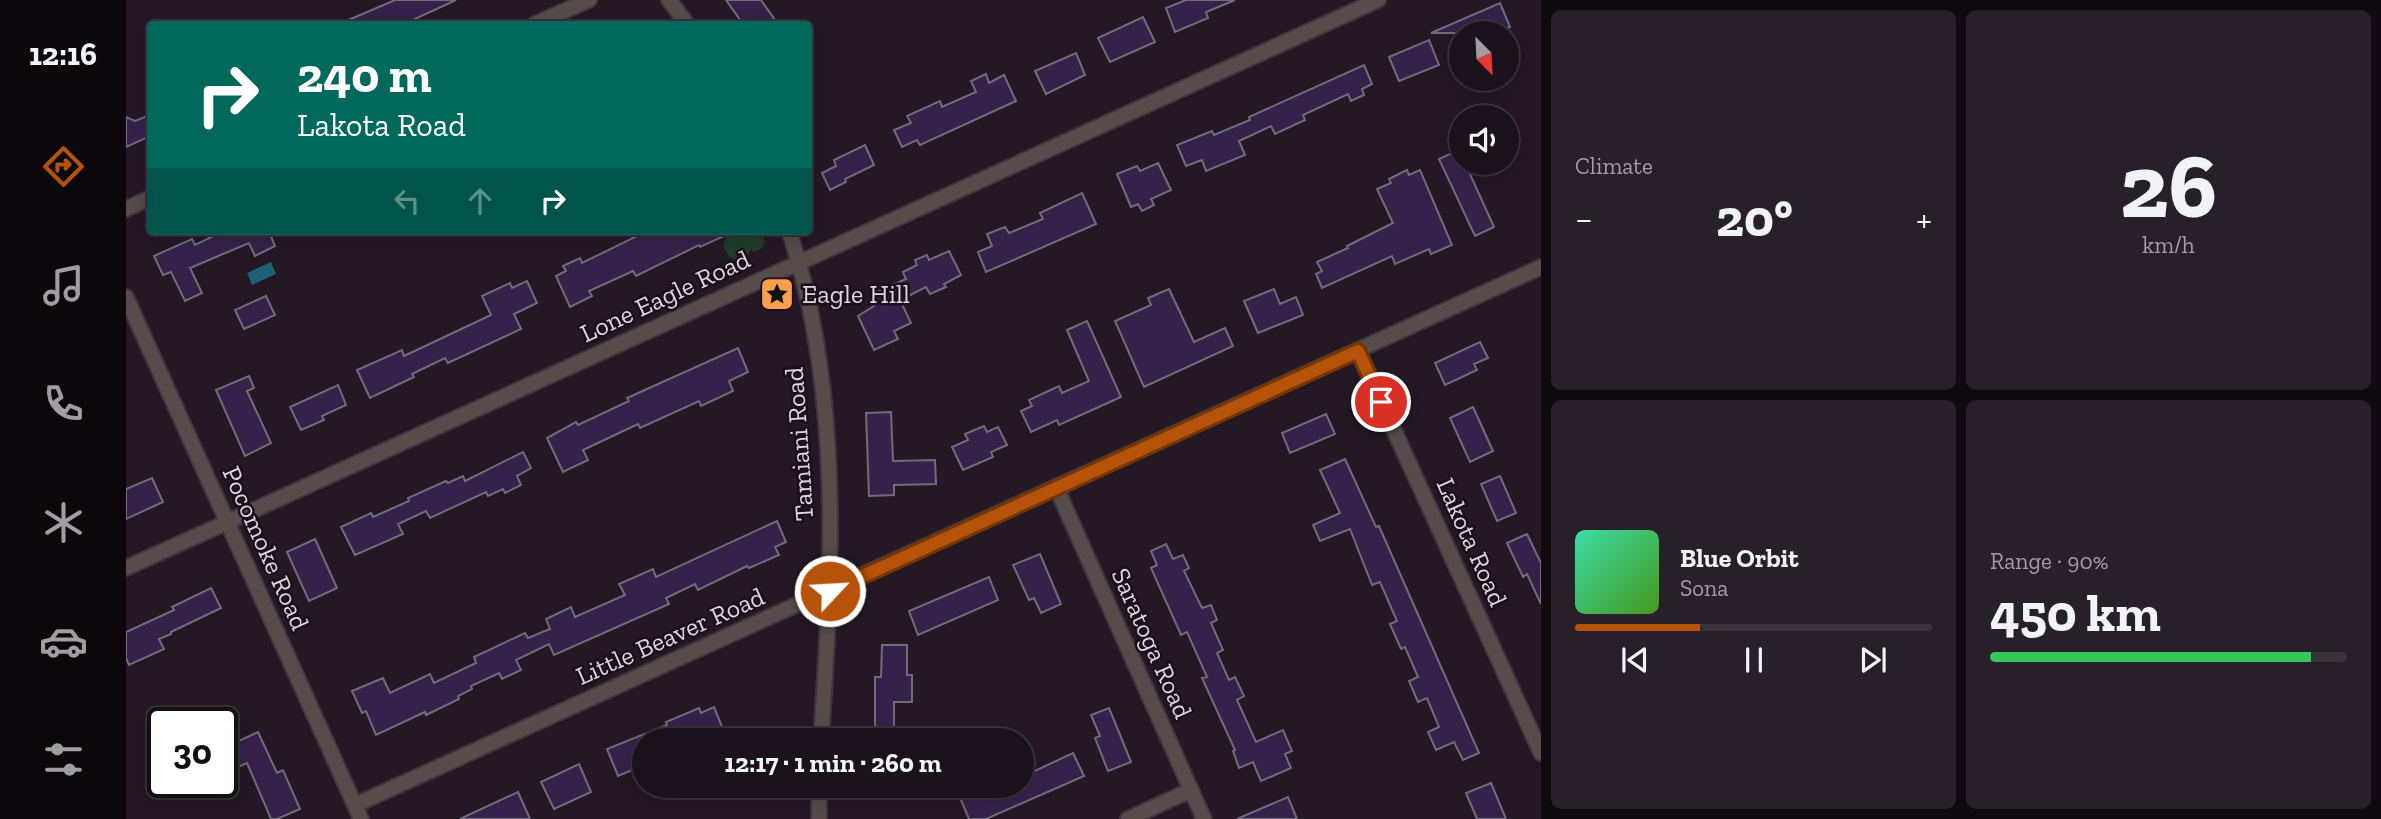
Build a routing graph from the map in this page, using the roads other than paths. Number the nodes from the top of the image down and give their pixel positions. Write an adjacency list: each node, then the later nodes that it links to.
1 (589, 0): 4 (street)
2 (669, 0): 5 (street)
3 (1378, 0): 9 (street, Lone Eagle Road)
4 (542, 21)
5 (685, 21)
6 (147, 199): 7 (street)
7 (126, 209)
8 (790, 235): 9 (street, Tamiani Road)
9 (800, 262): 14 (street, Lone Eagle Road); 16 (street, Tamiani Road)
10 (1541, 267): 12 (street, Little Beaver Road)
11 (126, 297): 14 (street, Pocomoke Road)
12 (1358, 351): 13 (street, Little Beaver Road); 18 (street, Lakota Road)
13 (1056, 487): 16 (street, Little Beaver Road); 19 (street, Saratoga Road)
14 (228, 522): 15 (street, Lone Eagle Road); 21 (street, Pocomoke Road)
15 (126, 568)
16 (830, 591): 17 (street, Tamiani Road); 21 (street, Little Beaver Road)
17 (822, 728)
18 (1541, 753)
19 (1191, 790): 24 (street); 25 (street, Saratoga Road)
20 (819, 798): 23 (street)
21 (355, 805): 22 (street, Pocomoke Road)
22 (361, 819)
23 (819, 819)
24 (1128, 819)
25 (1204, 819)

